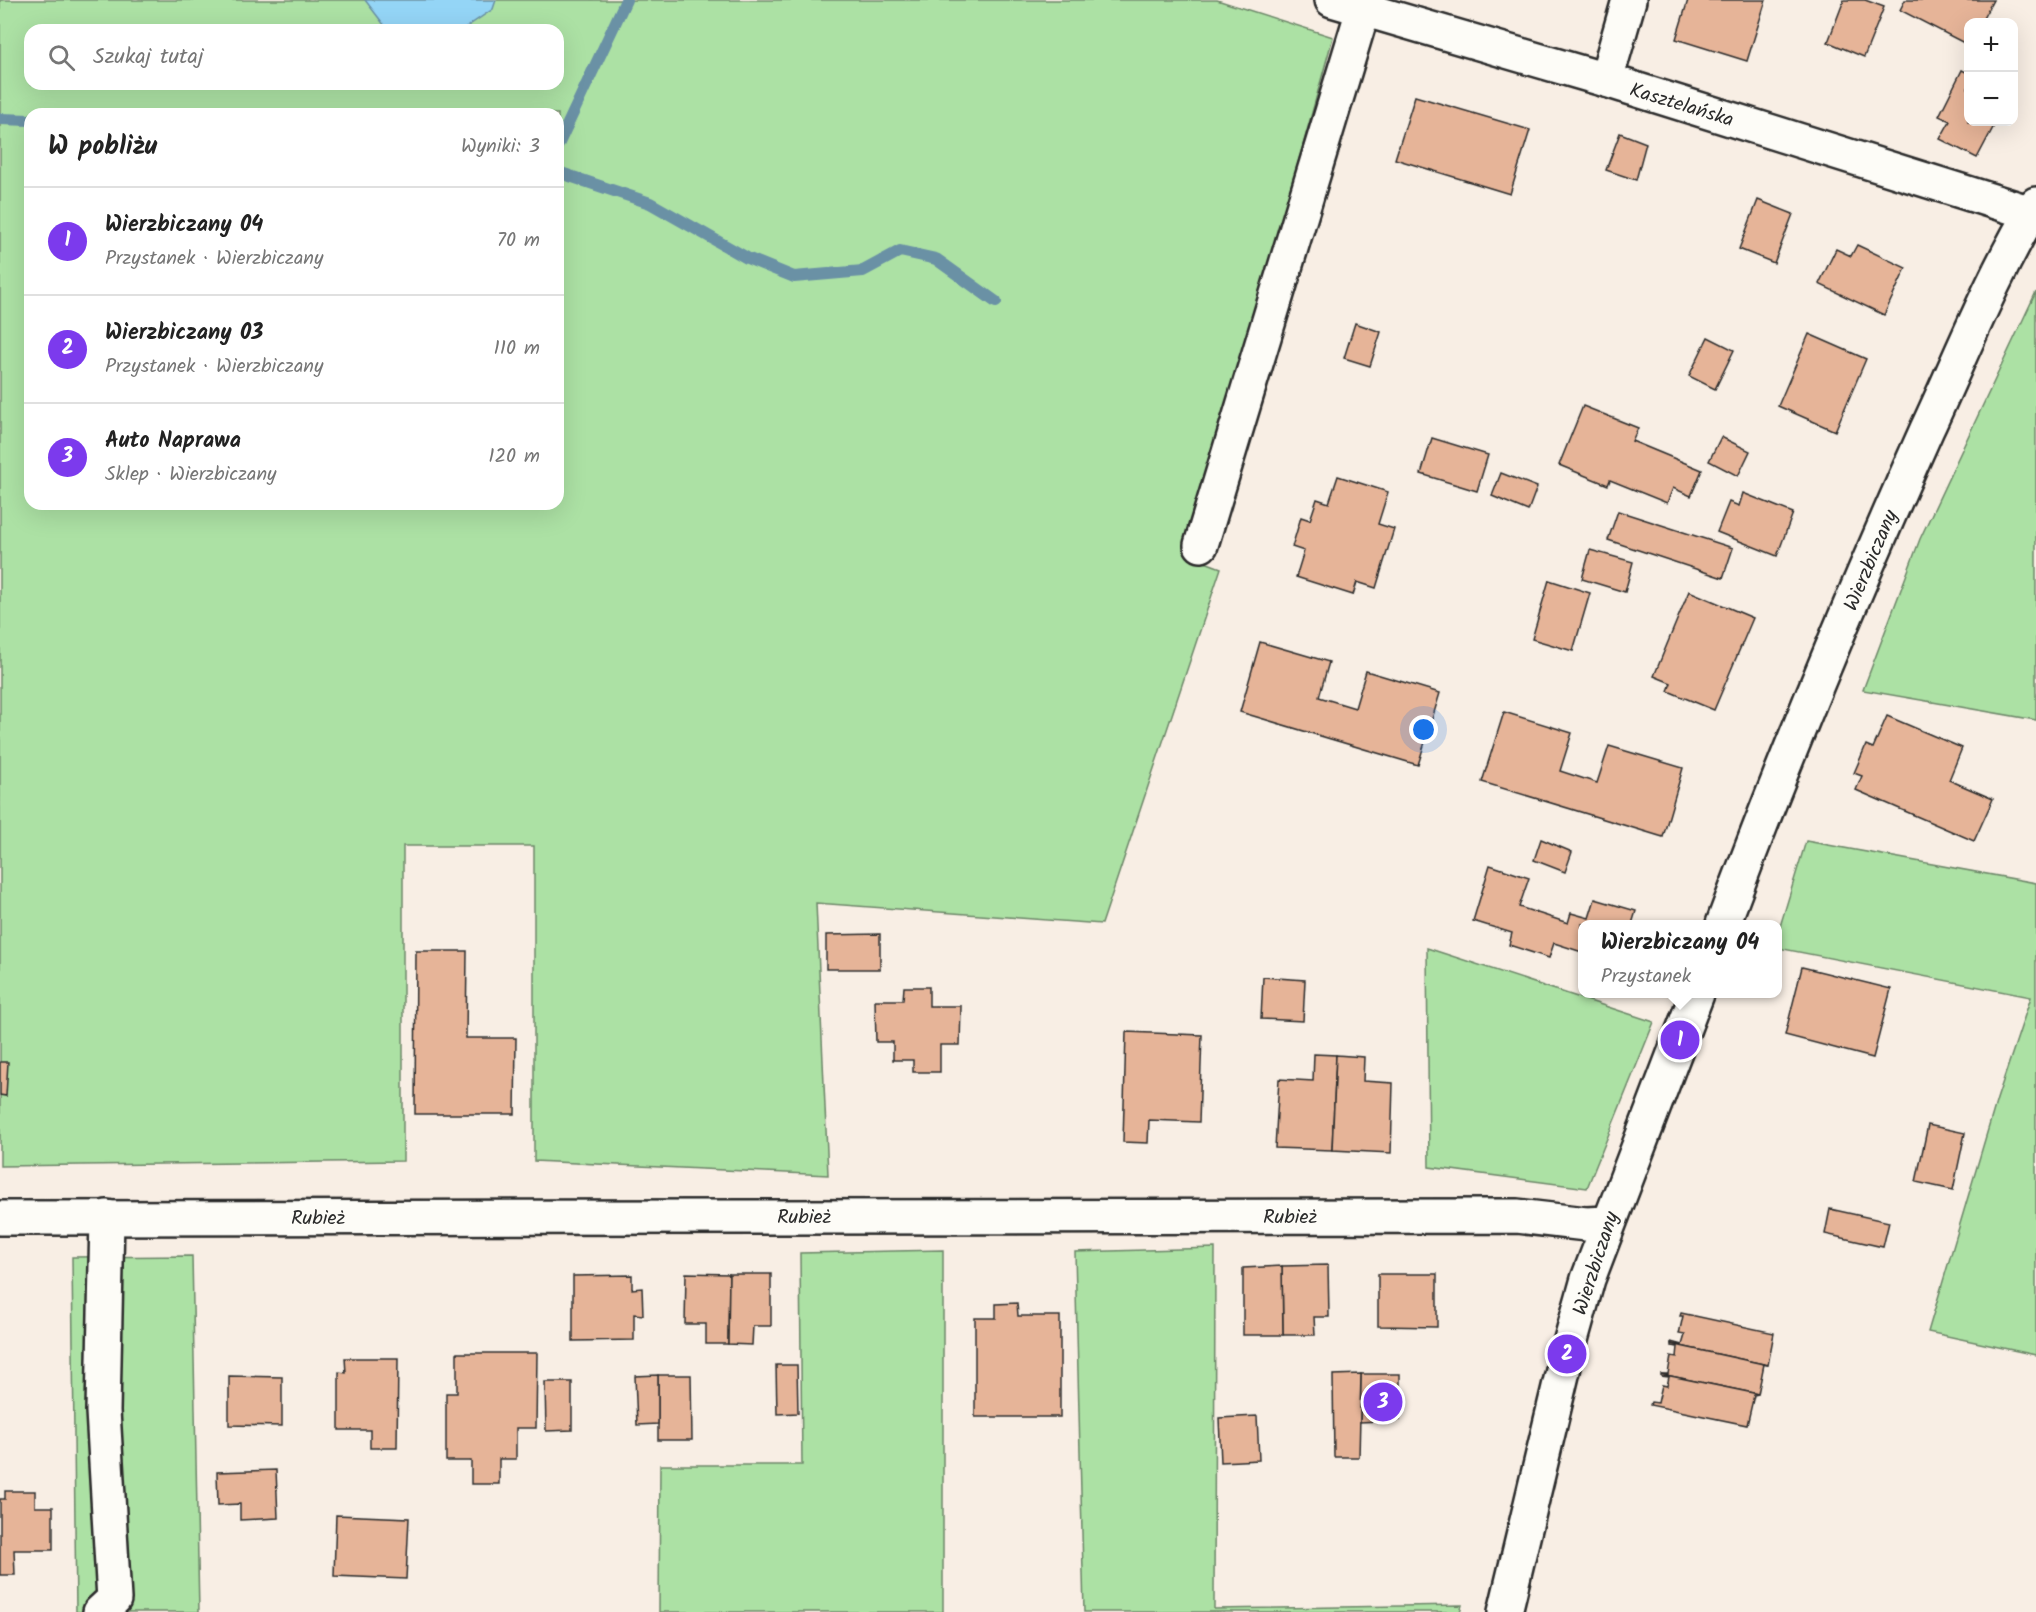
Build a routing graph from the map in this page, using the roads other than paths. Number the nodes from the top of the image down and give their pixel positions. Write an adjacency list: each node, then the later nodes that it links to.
1 (1332, 0): 3 (street, Kasztelańska)
2 (1629, 0): 4 (street)
3 (1363, 10): 4 (street, Kasztelańska); 6 (street)
4 (1606, 81): 5 (street, Kasztelańska)
5 (2034, 208): 7 (street, Wierzbiczany)
6 (1201, 545)
7 (1724, 920)
8 (1695, 998): 11 (street, Wierzbiczany)
9 (107, 1217): 10 (street, Rubież); 11 (street, Rubież); 12 (street)
10 (0, 1218)
11 (1608, 1223): 13 (street, Wierzbiczany)
12 (100, 1612)
13 (1506, 1612)

